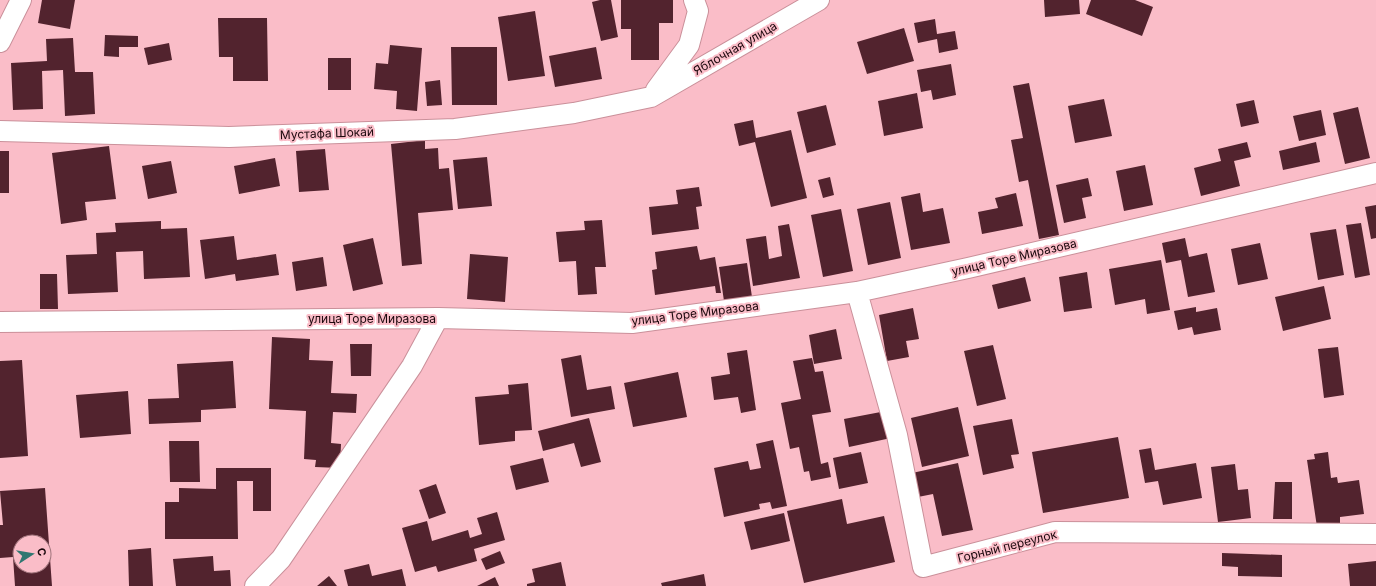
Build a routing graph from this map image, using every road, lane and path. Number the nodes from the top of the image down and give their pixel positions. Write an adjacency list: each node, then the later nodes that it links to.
1 (21, 0): 4 (street)
2 (694, 0): 5 (street)
3 (819, 0): 5 (street, Яблочная улица)
4 (0, 42)
5 (651, 97): 6 (street, Мустафа Шокай)
6 (0, 131)
7 (1376, 173): 8 (street, улица Торе Миразова)
8 (857, 292): 9 (street, улица Торе Миразова); 11 (street, Горный переулок)
9 (438, 318): 10 (street, улица Торе Миразова); 12 (street)
10 (0, 322)
11 (1376, 534)
12 (255, 586)

